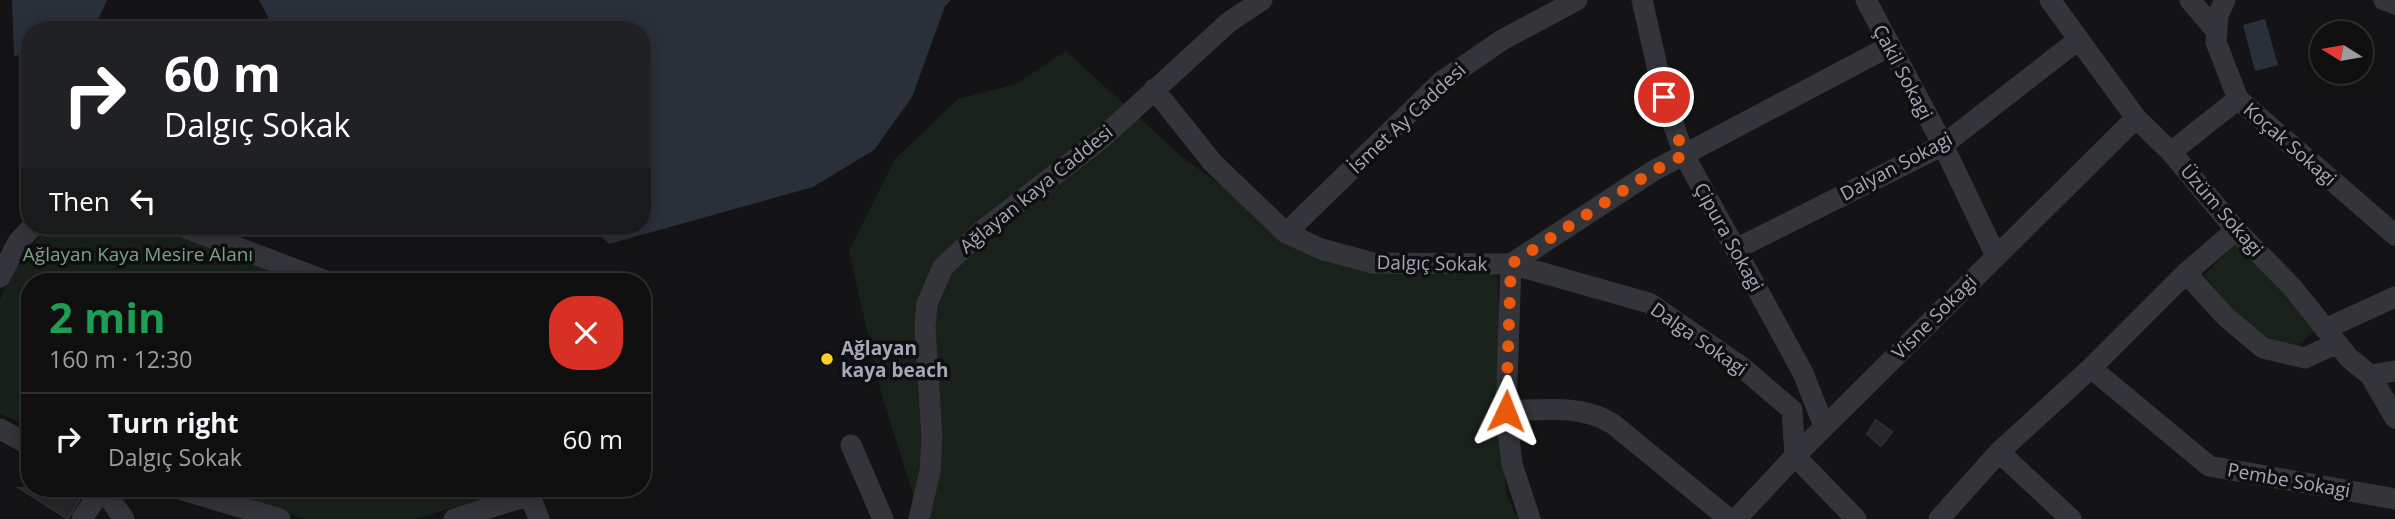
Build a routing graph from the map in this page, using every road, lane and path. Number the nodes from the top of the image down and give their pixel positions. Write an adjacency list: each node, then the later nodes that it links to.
1 (1262, 0): 13 (street, Ağlayan kaya Caddesi)
2 (1577, 0): 20 (street, İsmet Ay Caddesi)
3 (1642, 0): 18 (street, Çipura Sokagi)
4 (1866, 0): 12 (street, Çakil Sokagi)
5 (2050, 0): 11 (street, Üzüm Sokagi)
6 (2190, 0): 10 (street)
7 (2225, 0): 10 (street)
8 (2384, 0): 9 (street)
9 (2395, 4)
10 (2217, 32): 14 (street, Koçak Sokagi)
11 (2078, 40): 15 (street, Üzüm Sokagi); 16 (street, Dalyan Sokagi)
12 (1888, 47): 16 (street, Çakil Sokagi); 18 (street, Dalgıç Sokak)
13 (1154, 89): 20 (street, Dalgıç Sokak); 55 (street, Ağlayan kaya Caddesi)
14 (2238, 99): 17 (street); 23 (street, Koçak Sokagi)
15 (2136, 118): 17 (street, Üzüm Sokagi); 25 (street, Visne Sokagi)
16 (1943, 145): 24 (street, Dalyan Sokagi); 25 (street, Çakil Sokagi)
17 (2171, 152): 19 (street, Üzüm Sokagi)
18 (1684, 155): 24 (street, Çipura Sokagi); 26 (street, Dalgıç Sokak)
19 (2236, 230): 28 (street); 31 (street, Üzüm Sokagi)
20 (1286, 233): 26 (street, Dalgıç Sokak)
21 (25, 235): 29 (street)
22 (204, 235): 27 (street)
23 (2395, 235)
24 (1736, 249): 37 (street, Çipura Sokagi)
25 (1996, 257): 37 (street, Visne Sokagi)
26 (1511, 264): 35 (street); 42 (street, Dalga Sokagi)
27 (305, 273)
28 (2186, 273): 31 (street); 32 (street)
29 (0, 277)
30 (2395, 297): 31 (street)
31 (2331, 336): 34 (street, Üzüm Sokagi)
32 (2091, 368): 41 (street); 48 (street, Pembe Sokagi)
33 (2395, 371): 34 (street)
34 (2370, 375): 36 (street, Üzüm Sokagi)
35 (1506, 411): 56 (street); 57 (street)
36 (2395, 418)
37 (1824, 426): 42 (street, Visne Sokagi)
38 (0, 429): 39 (street)
39 (21, 440)
40 (852, 446): 54 (street)
41 (1999, 452): 60 (street); 61 (street)
42 (1795, 456): 58 (street, Visne Sokagi); 59 (street)
43 (96, 497): 49 (street)
44 (108, 497): 50 (street)
45 (206, 497): 51 (street)
46 (515, 497): 52 (street)
47 (531, 497): 53 (street)
48 (2395, 499)
49 (82, 519)
50 (124, 519)
51 (280, 519)
52 (454, 519)
53 (539, 519)
54 (883, 519)
55 (919, 519)
56 (1530, 519)
57 (1729, 519)
58 (1736, 519)
59 (1856, 519)
60 (1939, 519)
61 (2071, 519)

